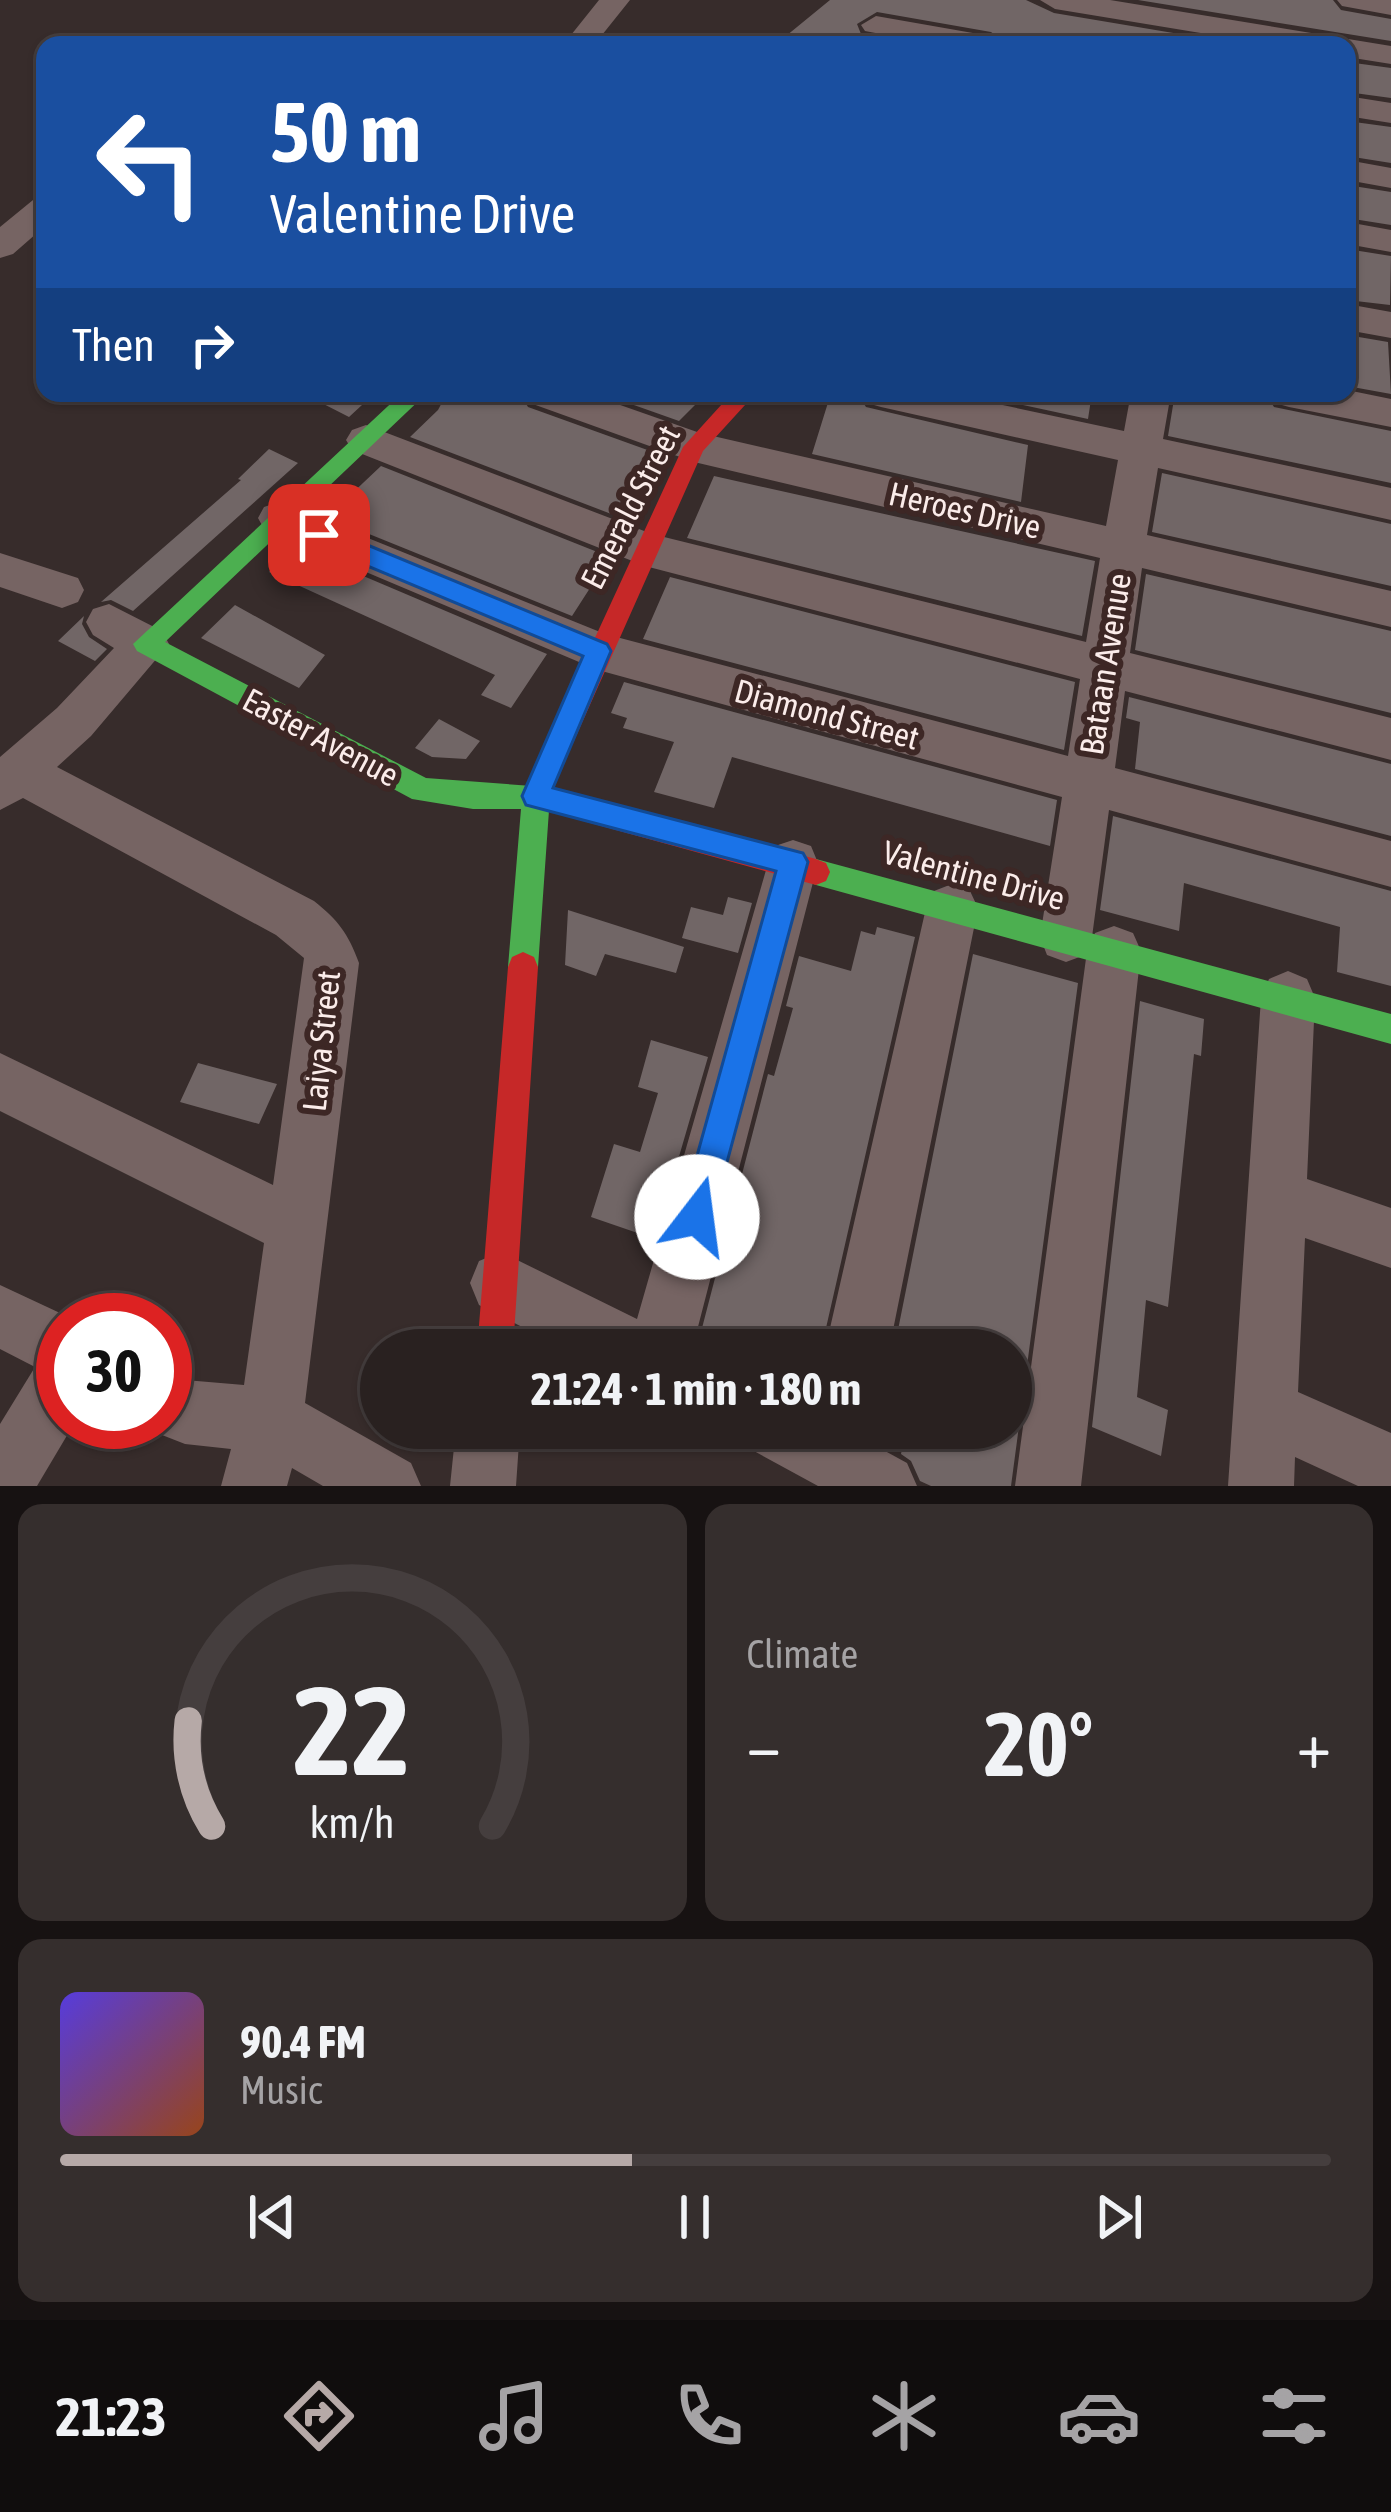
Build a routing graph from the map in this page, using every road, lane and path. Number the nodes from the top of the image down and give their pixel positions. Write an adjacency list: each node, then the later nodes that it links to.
1 (615, 0): 8 (street)
2 (906, 0): 7 (street)
3 (1055, 0): 6 (street)
4 (1352, 0): 5 (street)
5 (1391, 6)
6 (1209, 24): 11 (street)
7 (877, 25): 9 (street); 10 (street)
8 (585, 36)
9 (863, 36)
10 (939, 36)
11 (1278, 36)
12 (1356, 49): 13 (street)
13 (1391, 55)
14 (1356, 107): 15 (street)
15 (1391, 113)
16 (1356, 172): 17 (street)
17 (1391, 178)
18 (36, 216): 21 (street)
19 (1356, 235): 20 (street)
20 (1391, 241)
21 (0, 246)
22 (1356, 319): 23 (street)
23 (1391, 325)
24 (406, 402): 31 (street)
25 (578, 402): 32 (street, Heroes Drive)
26 (736, 402): 32 (street, Emerald Street)
27 (920, 402): 33 (street)
28 (1150, 402): 33 (street, Bataan Avenue)
29 (1335, 402): 30 (street)
30 (1391, 413)
31 (366, 440): 35 (street); 37 (street)
32 (694, 447): 36 (street, Heroes Drive); 37 (street, Emerald Street)
33 (1142, 453): 34 (street); 36 (street, Bataan Avenue)
34 (1391, 504)
35 (279, 518): 41 (street); 42 (street, Diamond Street)
36 (1123, 547): 40 (street, Heroes Drive); 43 (street, Bataan Avenue)
37 (646, 549): 42 (street, Emerald Street); 43 (street)
38 (0, 570): 39 (street)
39 (62, 590)
40 (1391, 610)
41 (128, 633): 45 (street); 47 (street, Easter Avenue)
42 (598, 651): 46 (street, Diamond Street); 47 (street, Emerald Street)
43 (1106, 666): 44 (street); 46 (street, Bataan Avenue)
44 (1391, 739)
45 (10, 780): 56 (street, Laiya Street)
46 (1087, 785): 49 (street, Diamond Street); 51 (street, Bataan Avenue)
47 (536, 796): 48 (street, Valentine Drive); 58 (street)
48 (793, 862): 50 (street, Valentine Drive); 62 (street)
49 (1391, 864)
50 (952, 908): 51 (street, Valentine Drive); 63 (street)
51 (1090, 944): 52 (street, Valentine Drive); 76 (street, Bataan Avenue)
52 (1288, 998): 53 (street, Valentine Drive); 55 (street)
53 (1391, 1028)
54 (0, 1081): 56 (street)
55 (1279, 1199): 57 (street); 66 (street)
56 (299, 1229): 67 (street, Laiya Street)
57 (1391, 1238)
58 (501, 1282): 60 (street); 61 (street)
59 (0, 1316): 64 (street)
60 (497, 1329)
61 (592, 1329)
62 (666, 1329)
63 (862, 1329)
64 (36, 1334)
65 (192, 1409): 67 (street)
66 (1267, 1412): 71 (street); 77 (street)
67 (271, 1420): 73 (street, Laiya Street); 74 (street)
68 (192, 1424): 73 (street)
69 (36, 1426): 72 (street)
70 (486, 1449): 75 (street)
71 (1391, 1467)
72 (0, 1485)
73 (254, 1486)
74 (388, 1486)
75 (483, 1486)
76 (1048, 1486)
77 (1261, 1486)

